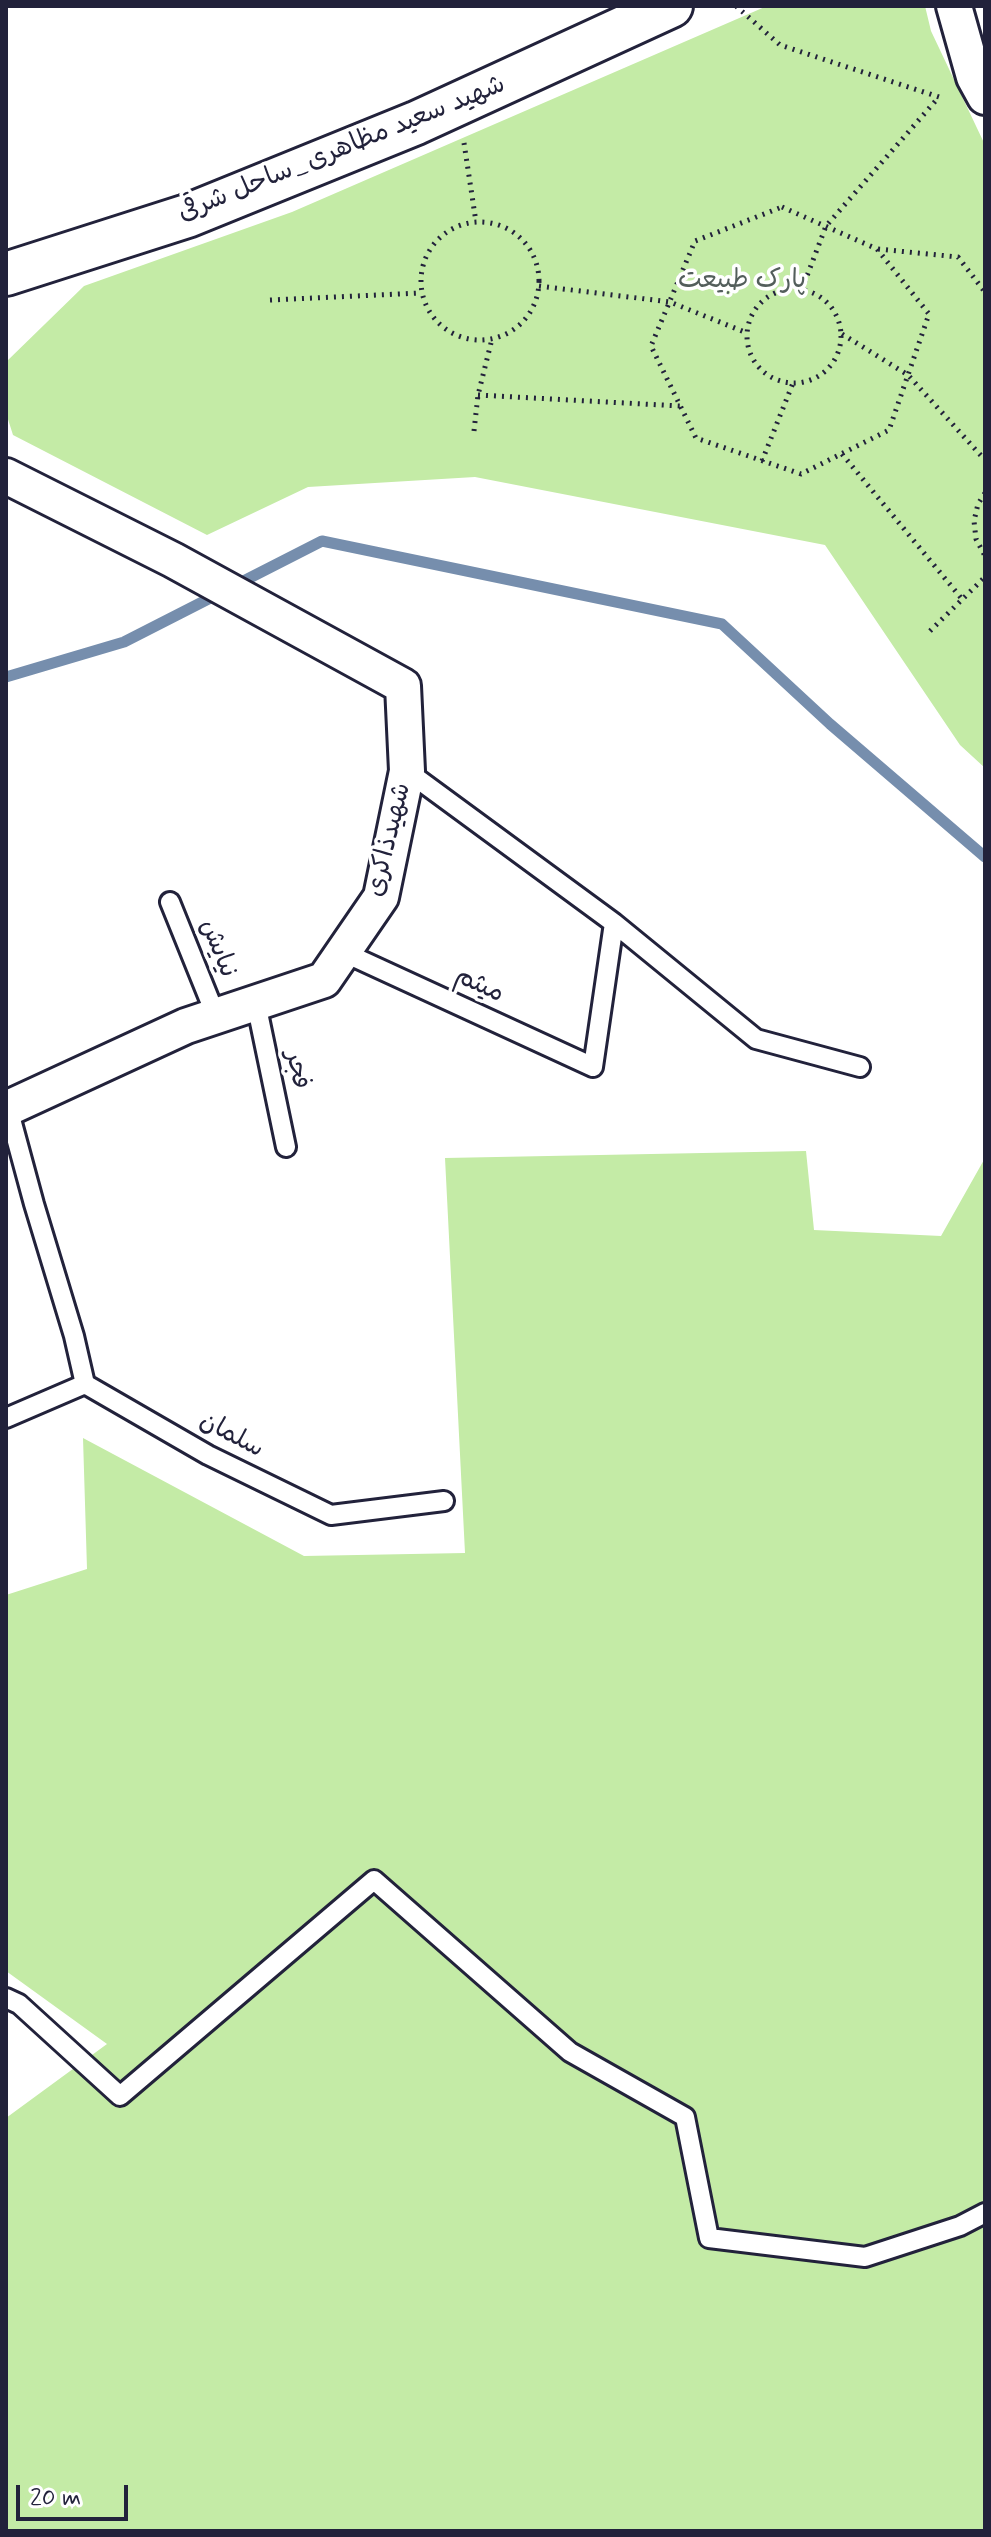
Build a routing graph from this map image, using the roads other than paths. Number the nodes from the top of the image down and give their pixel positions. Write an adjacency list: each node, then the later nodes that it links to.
1 (671, 6): 4 (street, شهید سعید مظاهری_ساحل شرقی)
2 (966, 22): 3 (street)
3 (985, 97)
4 (8, 276)
5 (6, 476): 6 (street, شهیدذاکری)
6 (407, 771): 8 (lane); 9 (street, شهیدذاکری)
7 (170, 902): 11 (lane, نیایش)
8 (614, 923): 9 (lane, میثم); 12 (lane)
9 (343, 952): 10 (street, شهیدذاکری)
10 (256, 1003): 11 (street, شهیدذاکری); 14 (lane, فجر)
11 (216, 1016): 13 (street, شهیدذاکری)
12 (860, 1067)
13 (7, 1108): 15 (lane)
14 (286, 1147)
15 (85, 1384): 16 (lane); 17 (lane, سلمان)
16 (6, 1418)
17 (444, 1501)
18 (6, 1998): 19 (lane)
19 (985, 2213)

